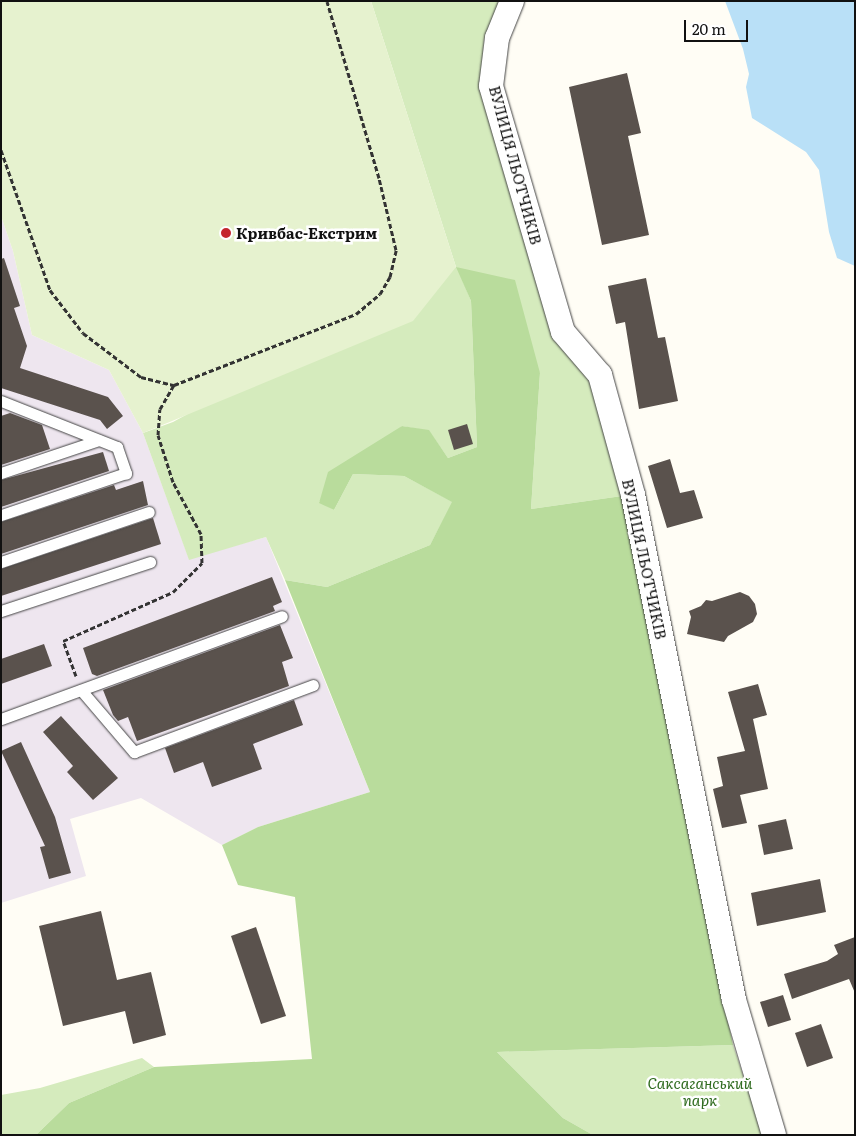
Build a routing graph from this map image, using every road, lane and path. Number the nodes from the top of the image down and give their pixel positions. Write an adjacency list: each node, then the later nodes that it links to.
1 (327, 1): 4 (path)
2 (512, 1): 17 (street, ВУЛИЦЯ ЛЬОТЧИКІВ)
3 (1, 150): 4 (path)
4 (174, 385): 15 (path)
5 (1, 401): 6 (lane)
6 (99, 440): 7 (lane); 9 (lane)
7 (1, 473)
8 (149, 512): 10 (lane)
9 (1, 515)
10 (1, 562)
11 (150, 562): 12 (lane)
12 (1, 611)
13 (282, 616): 15 (lane)
14 (313, 685): 15 (lane)
15 (81, 690): 16 (lane)
16 (1, 719)
17 (774, 1135)

